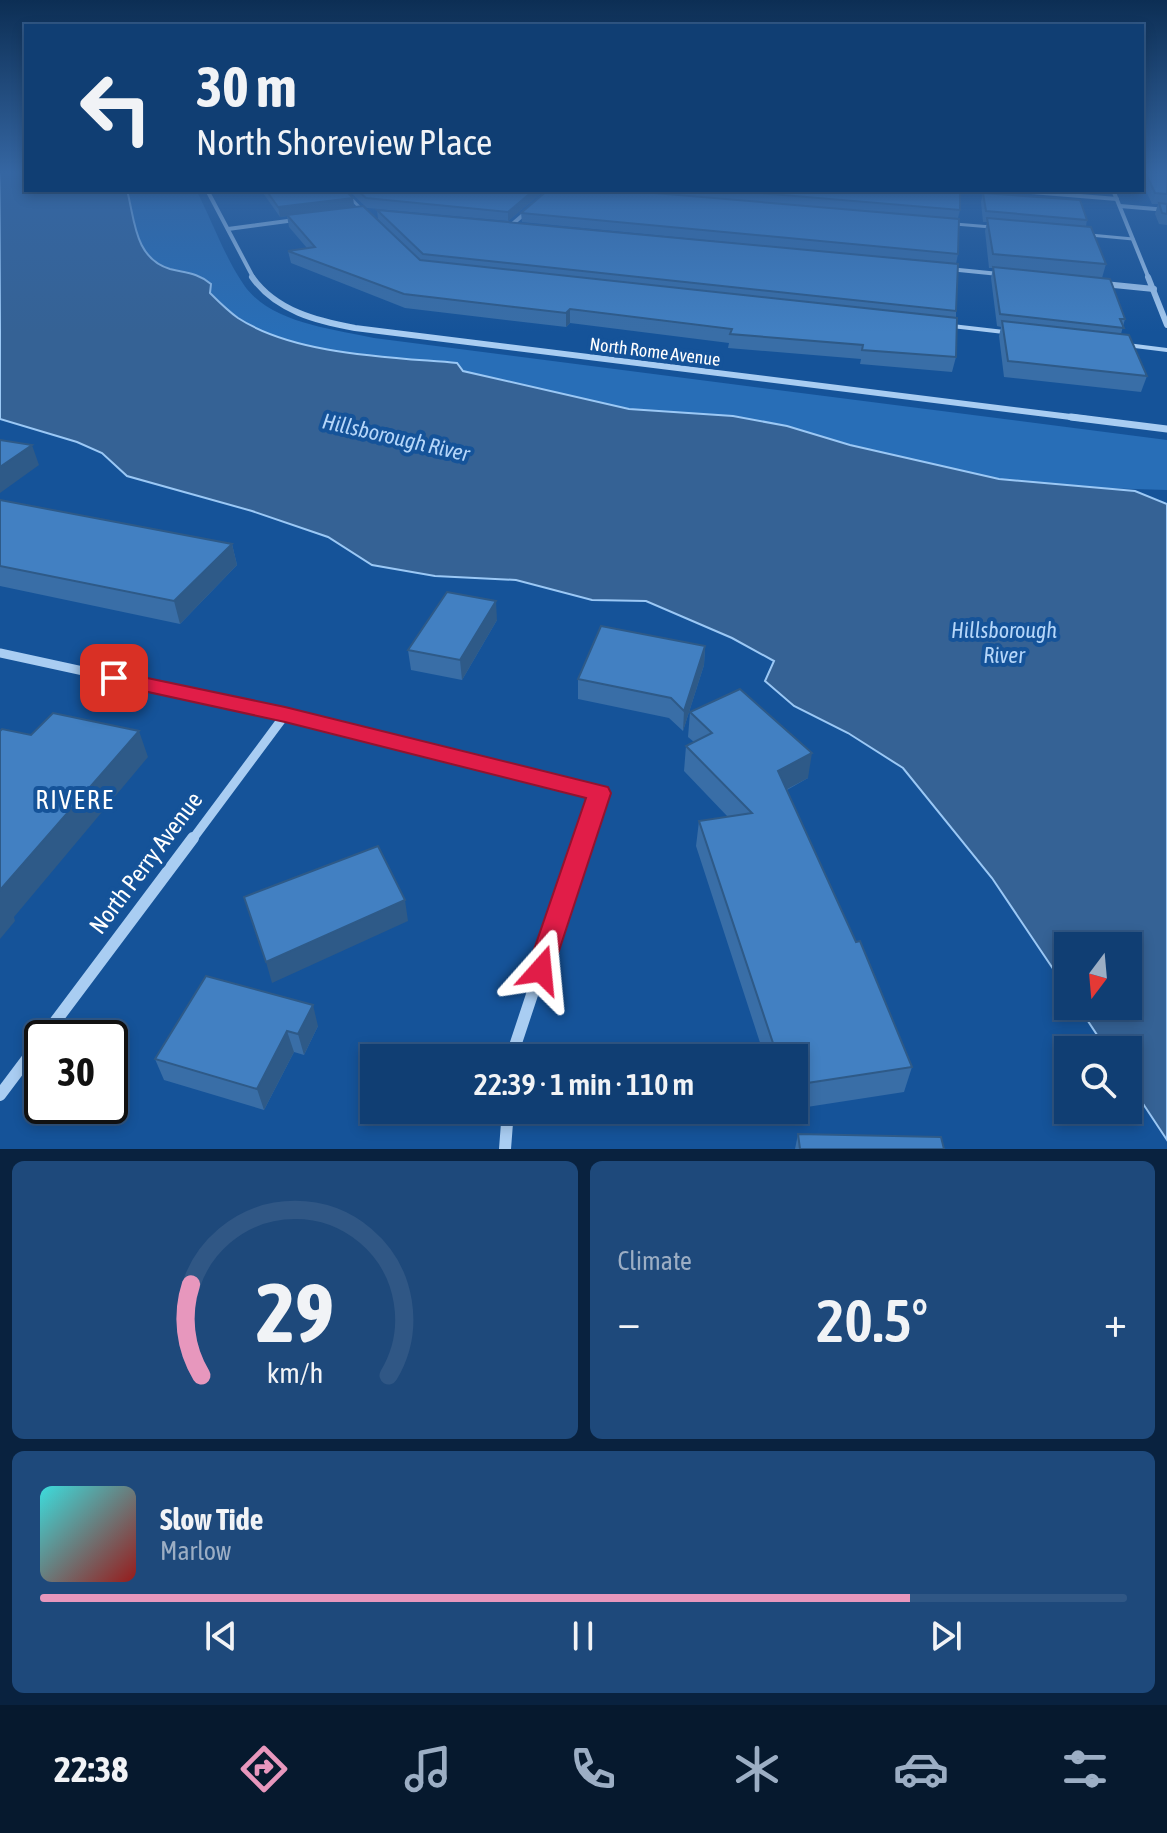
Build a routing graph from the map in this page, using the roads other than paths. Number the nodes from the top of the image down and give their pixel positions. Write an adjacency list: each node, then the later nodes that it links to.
1 (226, 225): 10 (street, North Rome Avenue)
2 (261, 225): 10 (street)
3 (494, 225): 7 (street)
4 (512, 225): 7 (street)
5 (965, 225): 8 (lane)
6 (1127, 225): 12 (street)
7 (509, 227): 9 (street)
8 (993, 227)
9 (525, 228)
10 (228, 229): 22 (street, North Rome Avenue)
11 (1087, 235): 12 (lane)
12 (1133, 239): 16 (street)
13 (948, 269): 14 (street)
14 (1011, 275)
15 (1090, 283): 16 (street)
16 (1154, 289): 18 (street)
17 (945, 325): 19 (lane)
18 (1167, 325)
19 (1008, 332)
20 (1119, 344): 21 (lane)
21 (1167, 350)
22 (1167, 429)
23 (0, 653): 24 (street)
24 (285, 715): 25 (street, North Perry Avenue); 26 (street)
25 (56, 1020)
26 (516, 1044)
27 (24, 1062): 28 (street, North Perry Avenue)
28 (0, 1095)
29 (507, 1124): 30 (street)
30 (505, 1149)

